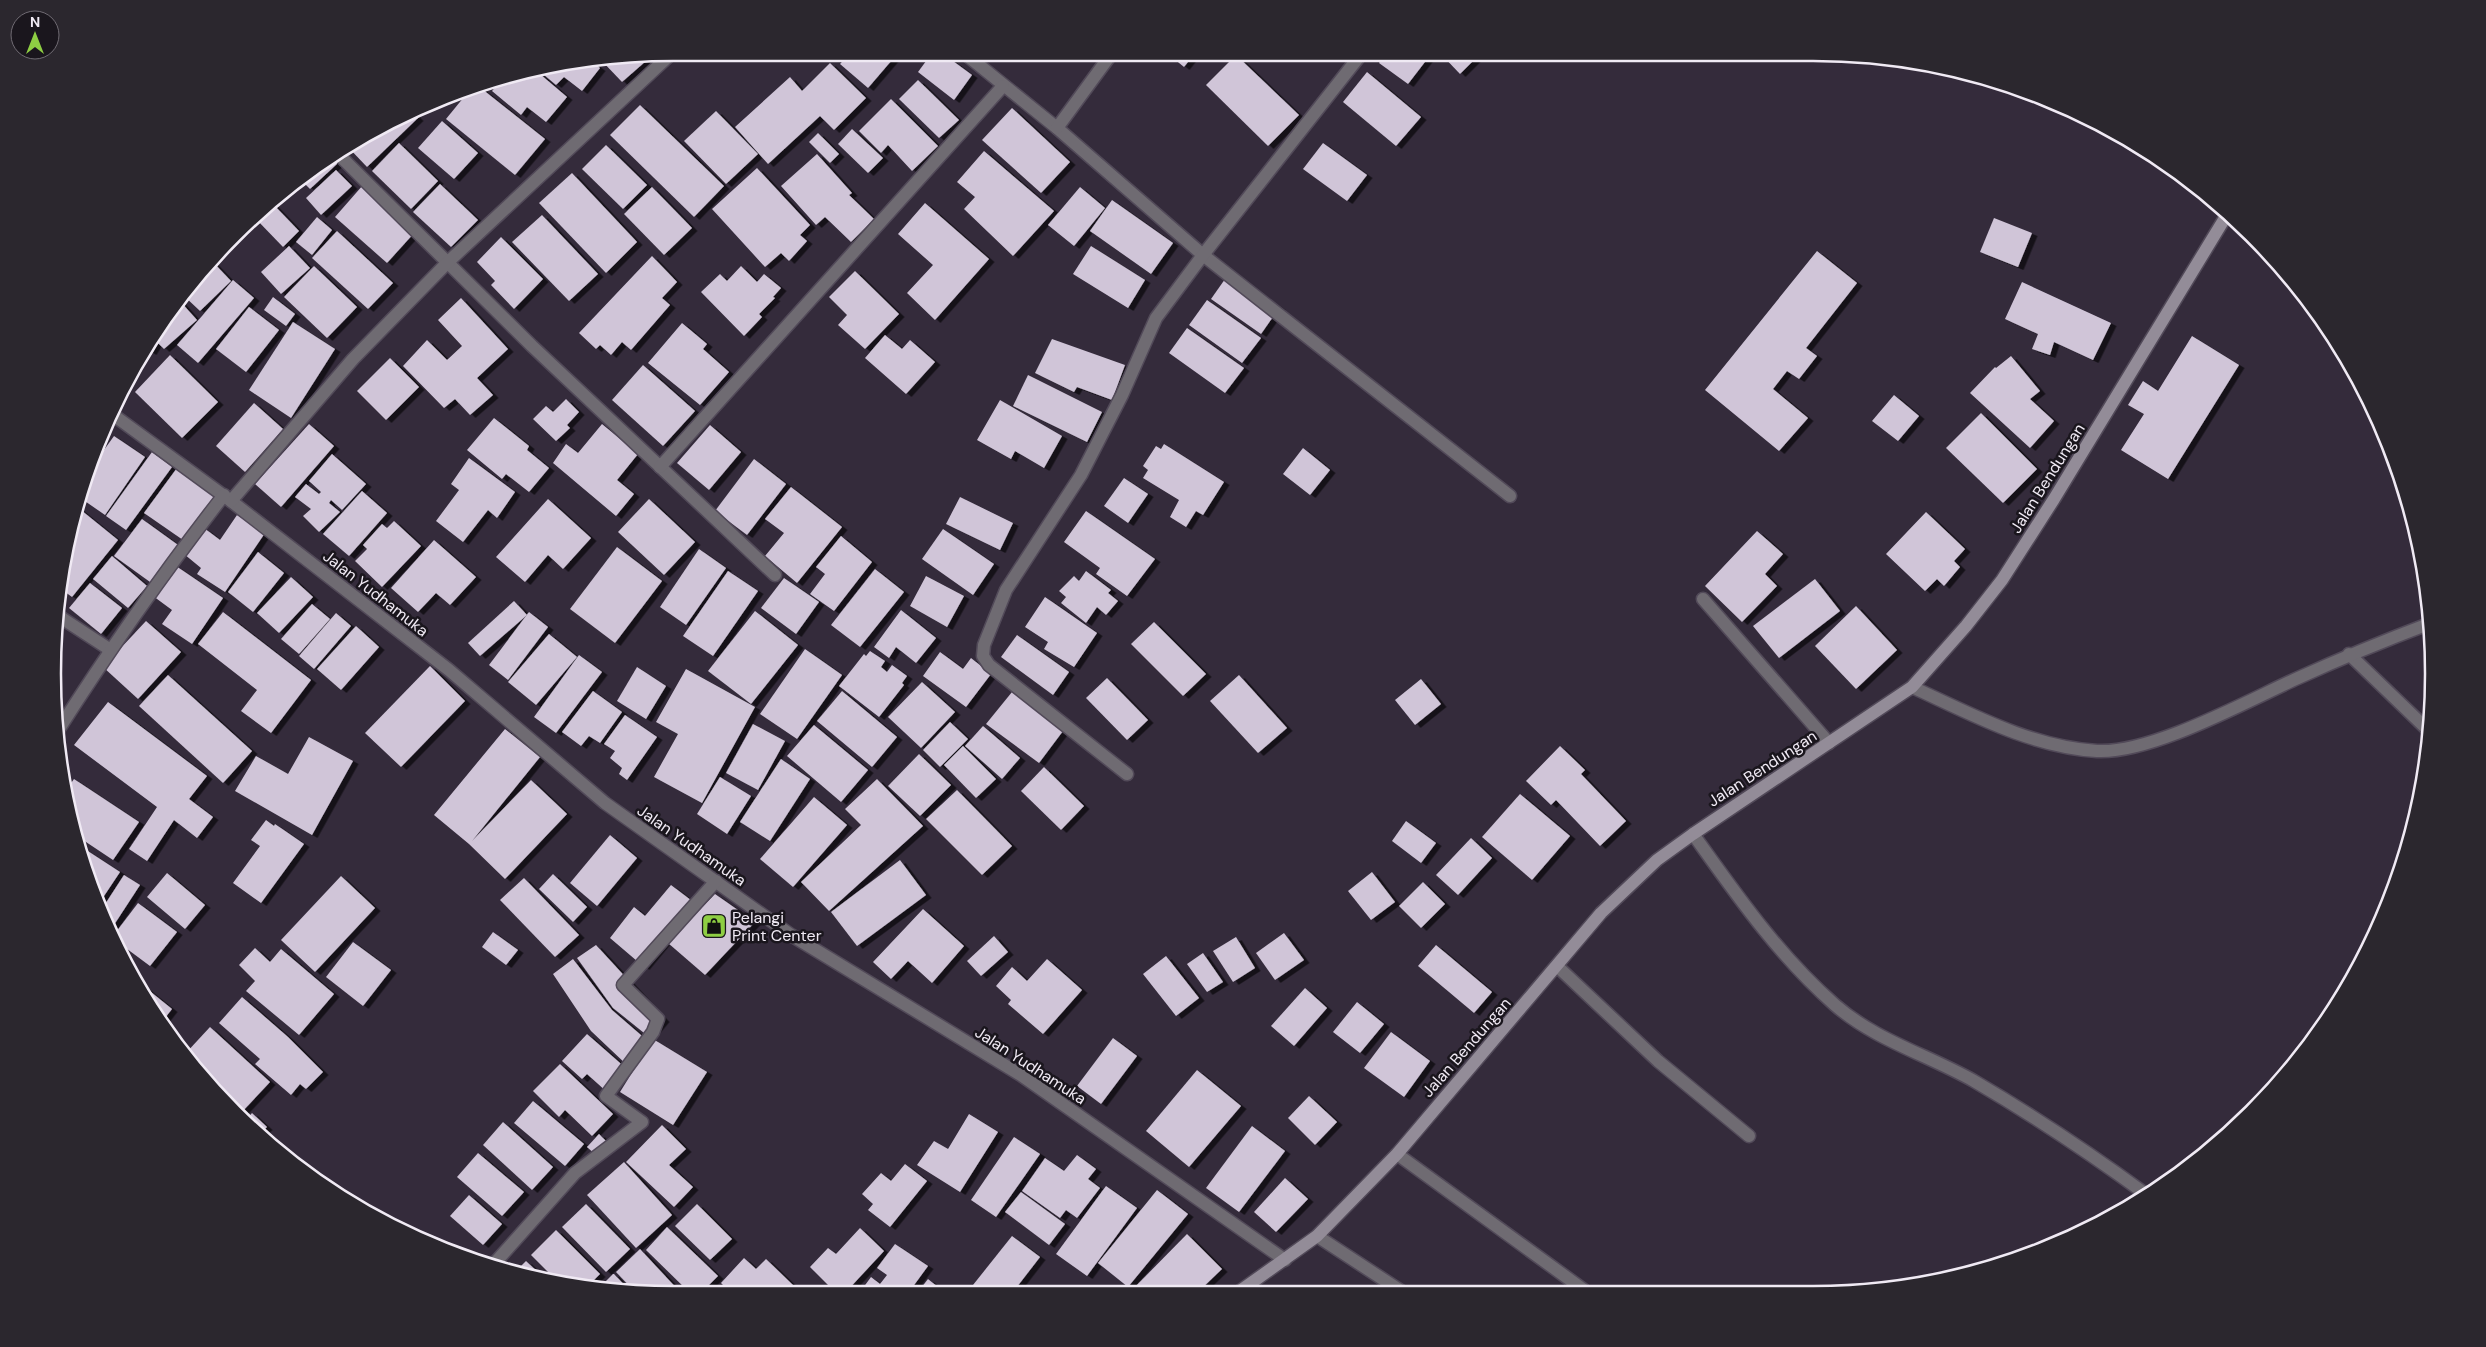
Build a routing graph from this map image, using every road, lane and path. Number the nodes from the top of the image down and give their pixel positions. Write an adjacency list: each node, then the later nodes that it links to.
1 (973, 61): 5 (street)
2 (1106, 61): 6 (street)
3 (1356, 61): 9 (street)
4 (663, 62): 10 (street)
5 (1003, 86): 6 (street); 12 (street)
6 (1057, 128): 9 (street)
7 (342, 158): 10 (street)
8 (2224, 220): 21 (street, Jalan Bendungan)
9 (1202, 255): 13 (street); 25 (street)
10 (448, 262): 12 (street); 14 (street)
11 (117, 418): 14 (street, Jalan Yudhamuka)
12 (660, 467): 15 (street)
13 (1510, 496)
14 (227, 498): 19 (street); 27 (street, Jalan Yudhamuka)
15 (774, 575)
16 (1703, 599): 24 (street)
17 (64, 620): 19 (street)
18 (2422, 626): 20 (street)
19 (109, 649): 22 (street)
20 (2349, 654): 21 (street); 23 (street)
21 (1912, 687): 24 (street, Jalan Bendungan)
22 (64, 722)
23 (2422, 724)
24 (1829, 743): 26 (street, Jalan Bendungan)
25 (1127, 774)
26 (1693, 834): 28 (street, Jalan Bendungan); 31 (street)
27 (716, 881): 33 (street); 34 (street, Jalan Yudhamuka)
28 (1558, 967): 29 (street); 30 (street, Jalan Bendungan)
29 (1749, 1136)
30 (1397, 1154): 32 (street, Jalan Bendungan); 37 (street)
31 (2141, 1190)
32 (1317, 1236): 34 (street, Jalan Bendungan); 36 (street)
33 (499, 1260)
34 (1285, 1260): 35 (street, Jalan Bendungan)
35 (1247, 1286)
36 (1393, 1286)
37 (1578, 1286)

